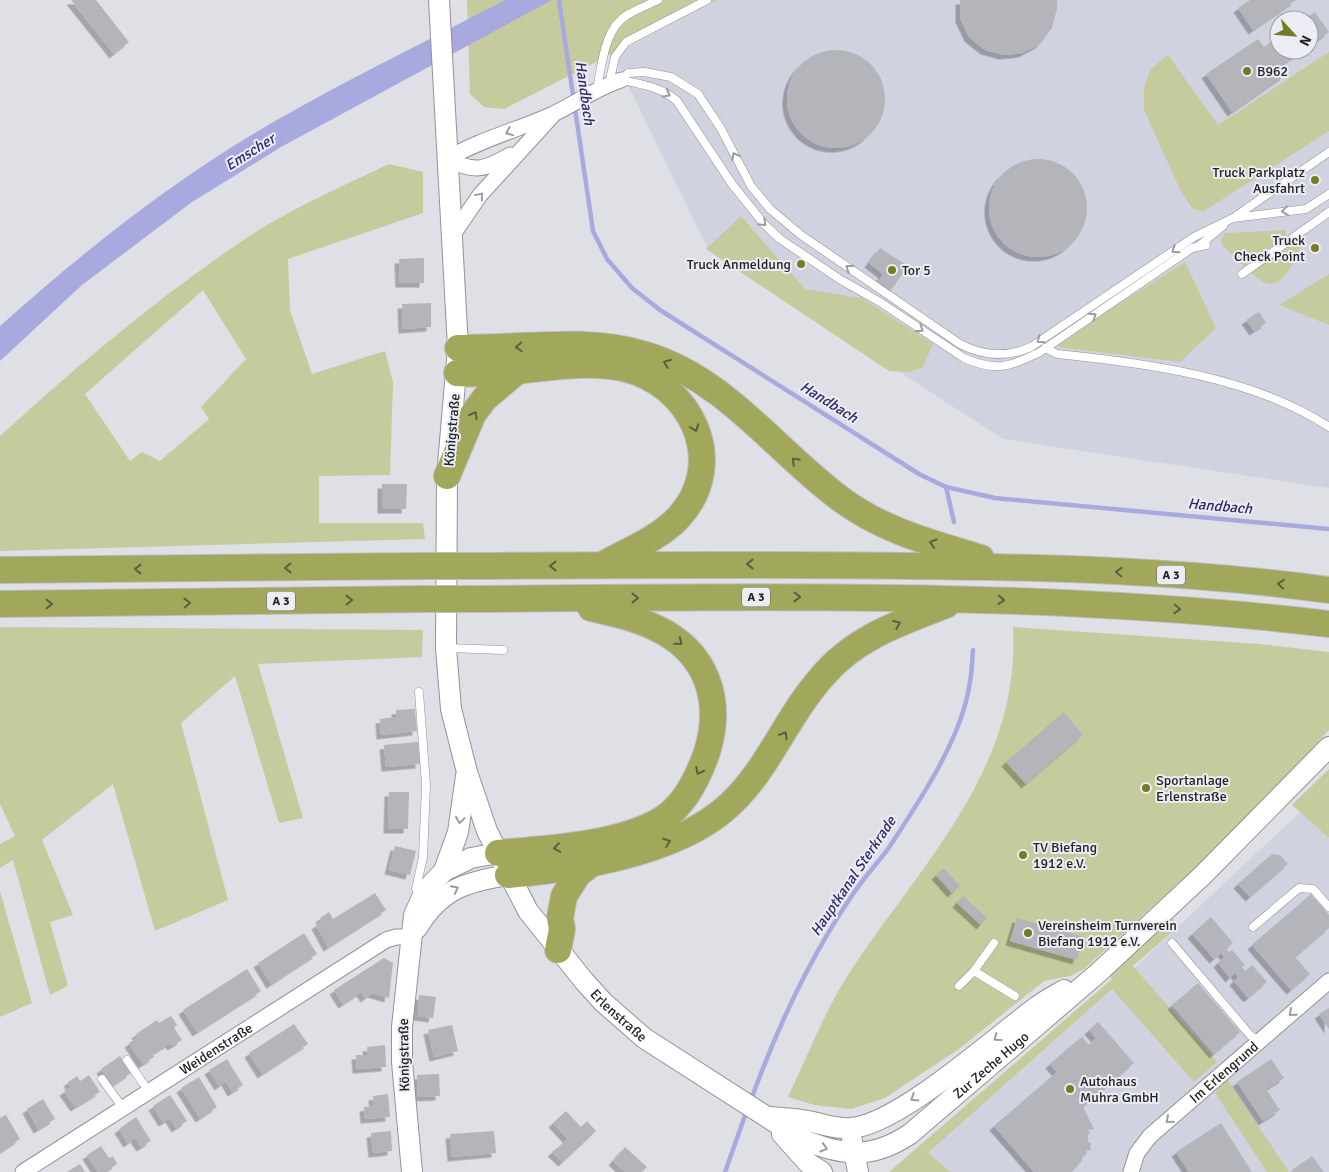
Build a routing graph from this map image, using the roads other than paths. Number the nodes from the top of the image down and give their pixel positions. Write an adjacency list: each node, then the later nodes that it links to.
1 (439, 0): 8 (main road, Königstraße)
2 (658, 0): 4 (lane)
3 (708, 0): 4 (lane)
4 (609, 84): 5 (street); 11 (lane, one-way to 4); 14 (lane, one-way to 14)
5 (560, 110): 6 (street); 8 (street, one-way to 8)
6 (520, 149): 8 (street); 12 (street, one-way to 6)
7 (1329, 152): 11 (lane)
8 (447, 159): 12 (main road, Königstraße)
9 (1329, 194): 11 (lane, one-way to 11)
10 (1329, 212): 13 (lane)
11 (1233, 218): 14 (lane, one-way to 11)
12 (452, 236): 15 (main road, Königstraße)
13 (1242, 274)
14 (1045, 348): 17 (lane)
15 (457, 360): 16 (highway); 18 (main road, Königstraße); 20 (highway, one-way to 15)
16 (516, 372): 18 (highway, one-way to 16); 19 (highway, one-way to 19)
17 (1329, 427)
18 (448, 476): 27 (main road, Königstraße)
19 (601, 565): 20 (highway, A 3, one-way to 19); 21 (highway, A 3, one-way to 21, bridge)
20 (1013, 568): 22 (highway, A 3, one-way to 20)
21 (0, 570)
22 (1329, 590)
23 (551, 598): 24 (highway, A 3, one-way to 24); 25 (highway, A 3, one-way to 23, bridge); 33 (highway, one-way to 33)
24 (961, 599): 26 (highway, A 3, one-way to 26); 32 (highway, one-way to 24)
25 (0, 604)
26 (1329, 624)
27 (446, 648): 28 (lane); 31 (main road, Königstraße)
28 (503, 650)
29 (419, 692): 35 (lane)
30 (1329, 747): 42 (main road, Zur Zeche Hugo)
31 (467, 772): 33 (main road, Königstraße); 34 (main road, one-way to 34)
32 (595, 861): 33 (highway); 41 (highway)
33 (503, 864): 34 (main road, Königstraße); 35 (main road, Königstraße, one-way to 33); 41 (main road, Erlenstraße)
34 (444, 871): 35 (main road, Königstraße)
35 (427, 902): 38 (main road, Königstraße)
36 (1329, 908): 37 (lane)
37 (1253, 926)
38 (412, 937): 50 (street, Weidenstraße); 56 (main road, Königstraße)
39 (994, 943): 43 (lane)
40 (1172, 943): 47 (lane)
41 (558, 950): 52 (main road, Erlenstraße)
42 (1115, 955): 53 (main road, Zur Zeche Hugo, one-way to 53); 54 (main road, Zur Zeche Hugo)
43 (974, 971): 45 (lane); 46 (lane)
44 (1329, 982): 47 (street, Im Erlengrund, one-way to 47)
45 (959, 986)
46 (1015, 996)
47 (1259, 1042): 58 (street, Im Erlengrund, one-way to 58)
48 (127, 1060): 50 (lane)
49 (102, 1079): 51 (lane)
50 (149, 1092): 51 (street, Weidenstraße)
51 (123, 1108): 55 (street, Weidenstraße)
52 (768, 1117): 53 (main road, Erlenstraße); 54 (main road, Erlenstraße, one-way to 54); 57 (main road, Erlenstraße)
53 (850, 1129): 54 (main road)
54 (856, 1163)
55 (23, 1172)
56 (412, 1172)
57 (822, 1172)
58 (1131, 1172)

